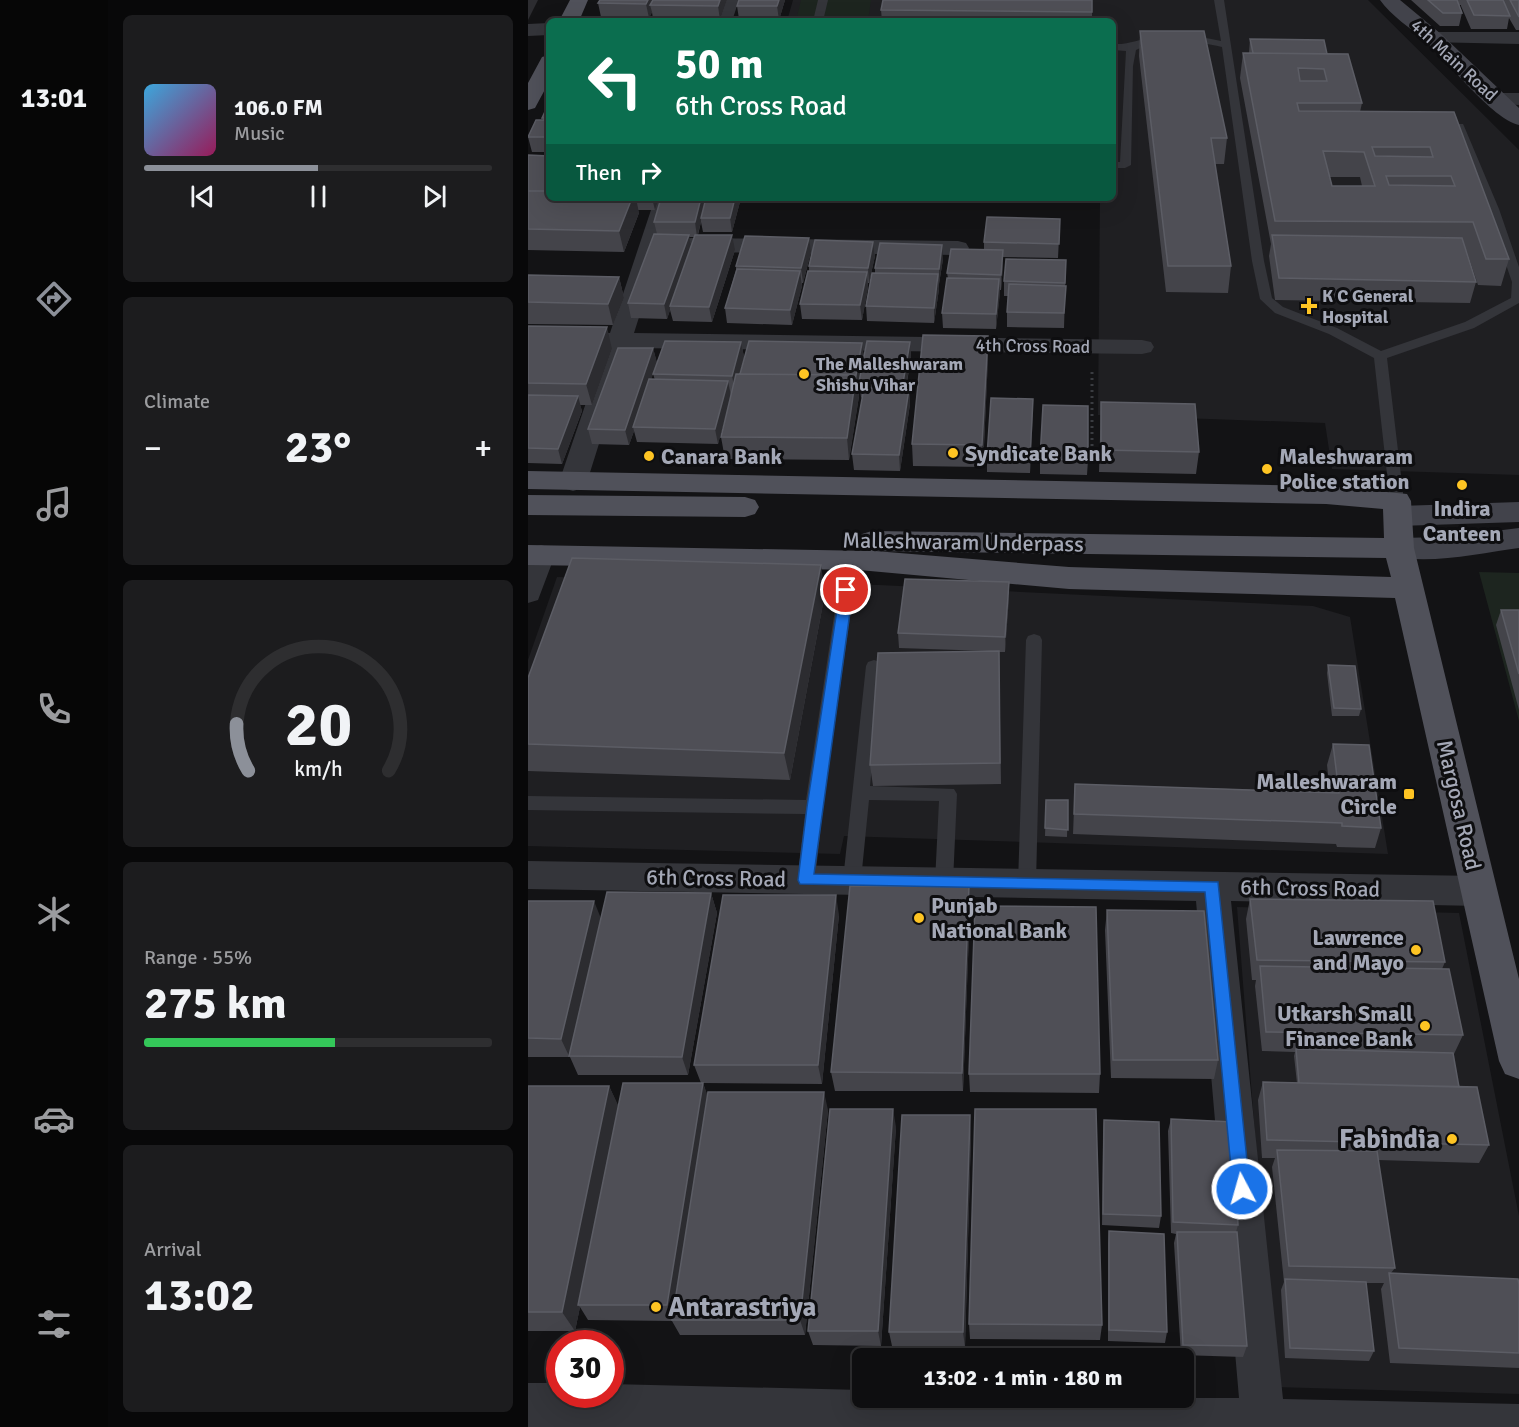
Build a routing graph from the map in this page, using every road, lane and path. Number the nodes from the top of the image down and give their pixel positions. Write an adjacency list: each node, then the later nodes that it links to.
1 (579, 0): 6 (main road)
2 (730, 0): 7 (street)
3 (823, 0): 8 (lane)
4 (1220, 0): 13 (lane)
5 (1389, 0): 11 (street, 4th Main Road)
6 (570, 18)
7 (724, 18)
8 (819, 18)
9 (546, 29): 10 (street)
10 (528, 30)
11 (1434, 38): 12 (street); 17 (street, 4th Main Road)
12 (1519, 38)
13 (1227, 45): 15 (lane); 29 (lane)
14 (1116, 47): 15 (lane)
15 (1131, 48): 22 (lane)
16 (546, 67): 19 (main road)
17 (1495, 99): 18 (street); 20 (street, 4th Main Road)
18 (1519, 99)
19 (528, 104)
20 (1519, 119)
21 (1457, 121): 29 (lane)
22 (1116, 165)
23 (665, 201): 24 (street)
24 (651, 244): 25 (street); 27 (street)
25 (958, 248)
26 (528, 339): 27 (street, 4th Cross Road)
27 (619, 342): 28 (street, 4th Cross Road); 32 (street)
28 (1142, 347)
29 (1380, 356): 36 (lane)
30 (1092, 416): 33 (path)
31 (528, 480): 32 (main road)
32 (573, 482): 33 (main road)
33 (1091, 491): 36 (main road)
34 (528, 505): 36 (main road, Malleshwaram Underpass)
35 (1519, 512): 36 (street)
36 (1398, 522): 37 (street); 38 (main road, Malleshwaram Underpass); 39 (main road, Margosa Road)
37 (1519, 538)
38 (532, 549): 39 (main road); 41 (street)
39 (1409, 588): 53 (main road, Margosa Road)
40 (846, 590): 46 (lane)
41 (528, 593)
42 (1034, 639): 51 (lane)
43 (874, 666): 44 (lane)
44 (863, 793): 49 (lane); 50 (lane)
45 (528, 802): 46 (lane)
46 (814, 807): 48 (lane)
47 (528, 875): 48 (street, 6th Cross Road)
48 (806, 880): 49 (street, 6th Cross Road)
49 (852, 880): 50 (street, 6th Cross Road)
50 (944, 882): 51 (street, 6th Cross Road)
51 (1027, 883): 52 (street, 6th Cross Road)
52 (1212, 886): 53 (street, 6th Cross Road); 57 (street)
53 (1479, 891): 54 (main road, Margosa Road)
54 (1519, 1061)
55 (543, 1413): 56 (street)
56 (950, 1421): 57 (street)
57 (1264, 1424): 58 (street)
58 (1519, 1426)

